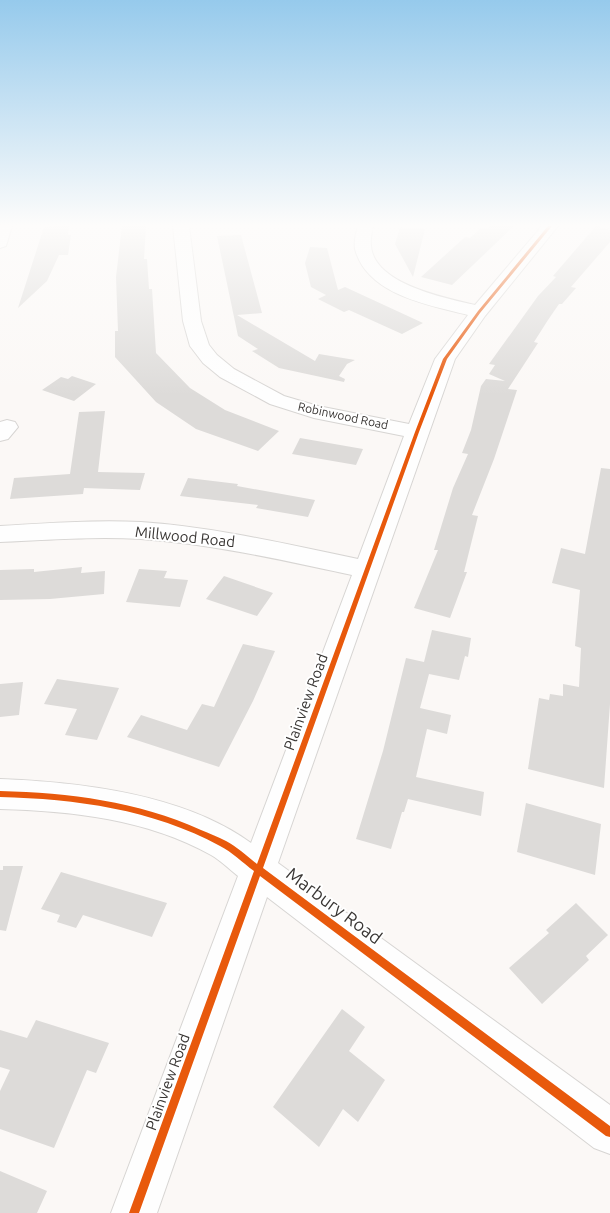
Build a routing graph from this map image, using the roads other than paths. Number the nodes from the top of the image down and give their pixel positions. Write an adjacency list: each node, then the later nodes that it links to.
1 (188, 283): 5 (street, Robinwood Road)
2 (390, 283): 4 (street)
3 (503, 283): 4 (street, Plainview Road)
4 (479, 312): 5 (street, Plainview Road)
5 (417, 432): 7 (street, Plainview Road)
6 (0, 534): 7 (street, Millwood Road)
7 (368, 570): 9 (street, Plainview Road)
8 (0, 794): 9 (street, Marbury Road)
9 (259, 868): 10 (street, Marbury Road); 11 (street, Plainview Road)
10 (610, 1132)
11 (134, 1213)

